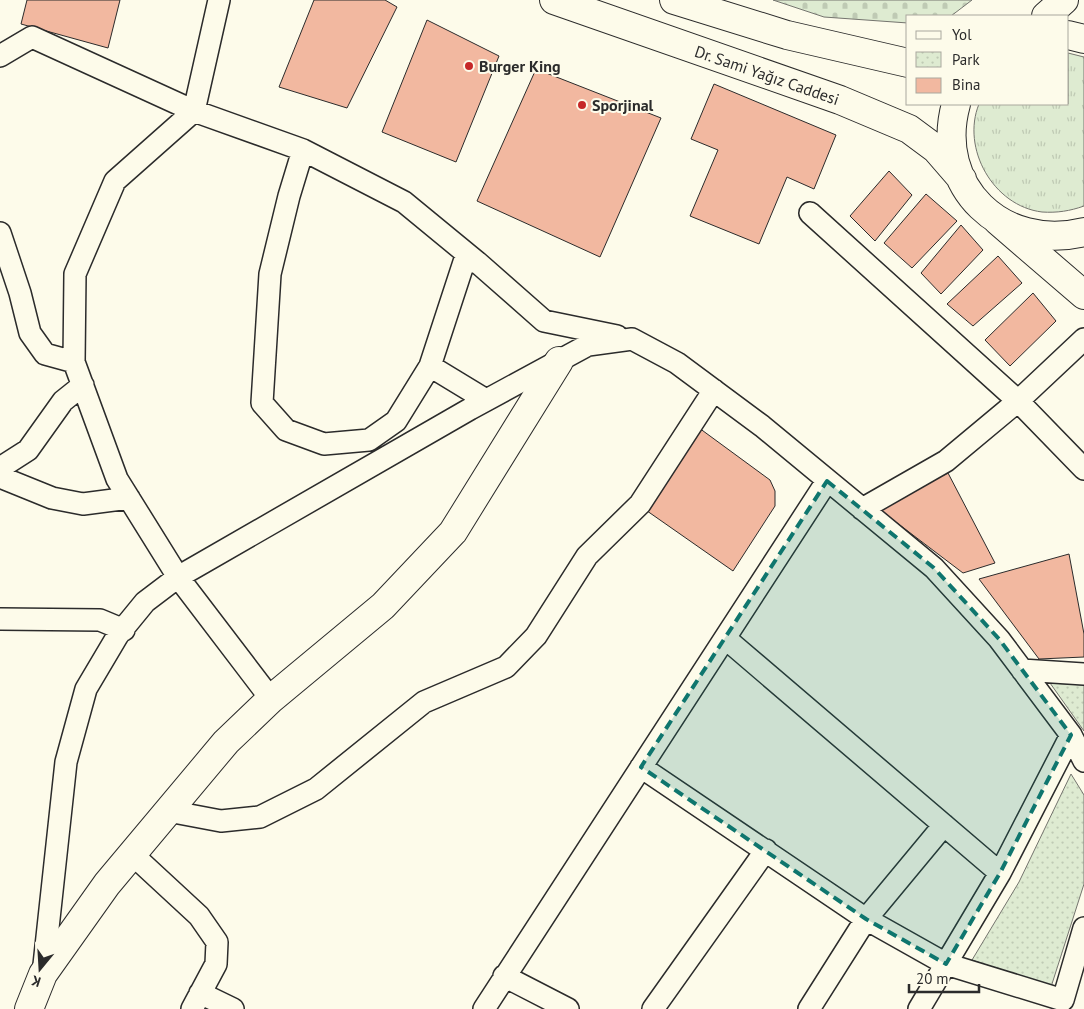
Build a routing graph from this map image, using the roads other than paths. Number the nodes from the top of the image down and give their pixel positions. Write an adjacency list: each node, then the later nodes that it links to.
1 (219, 0): 11 (street)
2 (554, 0): 13 (street, Dr. Sami Yağız Caddesi)
3 (674, 0): 9 (street)
4 (1064, 0): 5 (street)
5 (1047, 15)
6 (1069, 35): 7 (street)
7 (1084, 39)
8 (0, 56): 11 (street)
9 (906, 63)
10 (956, 105): 13 (street)
11 (194, 111): 12 (street); 23 (street)
12 (303, 150): 18 (street); 24 (street)
13 (962, 179): 15 (street)
14 (810, 213): 28 (street)
15 (997, 220): 17 (street); 19 (street)
16 (0, 232): 23 (street)
17 (1084, 232)
18 (477, 262): 20 (street); 24 (street)
19 (1084, 295)
20 (632, 339): 22 (street); 26 (street)
21 (1084, 339): 28 (street)
22 (559, 361): 27 (street); 41 (street)
23 (74, 362): 25 (street)
24 (430, 366): 27 (street)
25 (83, 385): 29 (street); 33 (street)
26 (714, 390): 32 (street); 45 (street)
27 (486, 400): 35 (street)
28 (1018, 401): 30 (street); 34 (street)
29 (0, 468)
30 (1084, 469)
31 (0, 477): 33 (street)
32 (827, 482): 34 (street); 38 (street)
33 (130, 498): 35 (street)
34 (862, 509): 39 (street)
35 (178, 577): 37 (street); 41 (street)
36 (0, 619): 37 (street)
37 (124, 630): 53 (street)
38 (725, 638): 44 (street); 46 (street)
39 (1022, 670): 40 (street); 42 (street)
40 (1084, 674)
41 (271, 699): 45 (street)
42 (1071, 734): 43 (street); 49 (street)
43 (1084, 761)
44 (641, 767): 47 (street); 54 (street)
45 (168, 812): 48 (street)
46 (944, 825): 49 (street); 50 (street)
47 (766, 850): 50 (street); 61 (street)
48 (132, 854): 53 (street); 55 (street)
49 (1000, 872): 52 (street)
50 (866, 919): 52 (street); 62 (street)
51 (1084, 928): 56 (street)
52 (946, 964): 56 (street); 63 (street)
53 (43, 974): 57 (street)
54 (504, 976): 59 (street); 60 (street)
55 (196, 1001): 58 (street)
56 (1062, 1005)
57 (29, 1009)
58 (233, 1009)
59 (484, 1009)
60 (568, 1009)
61 (653, 1009)
62 (809, 1009)
63 (919, 1009)

